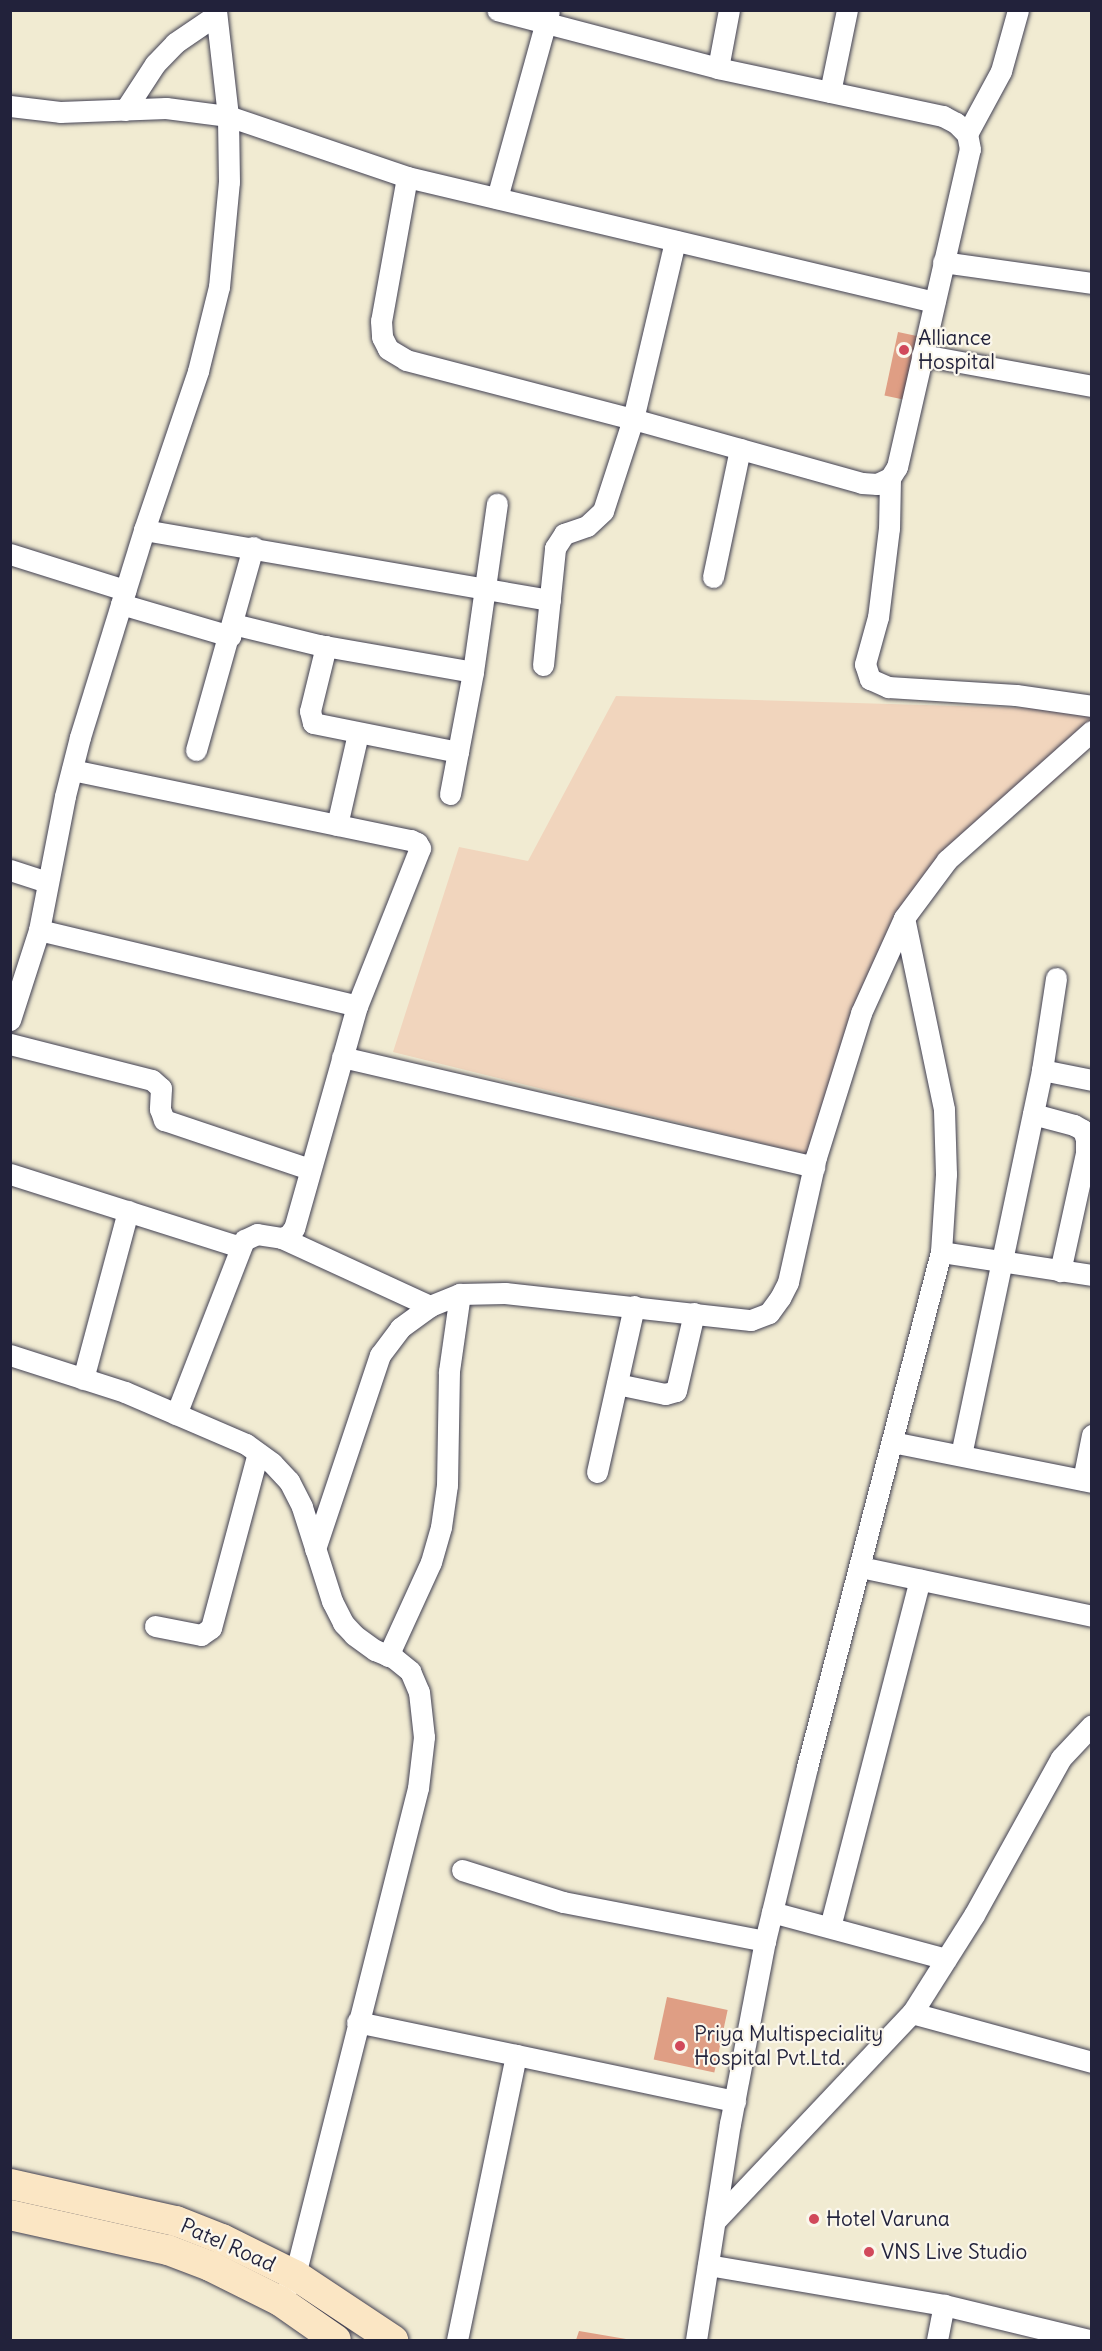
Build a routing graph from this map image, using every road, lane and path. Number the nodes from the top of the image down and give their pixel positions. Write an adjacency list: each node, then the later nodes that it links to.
1 (497, 10): 6 (street)
2 (729, 10): 7 (street)
3 (847, 10): 8 (street)
4 (1018, 10): 12 (street)
5 (216, 13): 10 (street); 11 (street)
6 (548, 18): 7 (street); 14 (street)
7 (718, 68): 8 (street)
8 (830, 92): 12 (street)
9 (10, 106): 10 (street)
10 (125, 110): 11 (street)
11 (228, 116): 13 (street); 25 (street)
12 (967, 134): 16 (street)
13 (406, 177): 14 (street); 21 (street)
14 (497, 198): 15 (street)
15 (675, 241): 18 (street); 21 (street)
16 (943, 262): 17 (street); 18 (street)
17 (1092, 283)
18 (934, 302): 19 (street)
19 (922, 356): 20 (street); 23 (street)
20 (1092, 386)
21 (633, 419): 22 (street); 31 (street)
22 (740, 449): 23 (street); 28 (street)
23 (890, 478): 36 (street)
24 (497, 504): 29 (street)
25 (144, 530): 26 (street); 30 (street)
26 (253, 546): 29 (street); 32 (street)
27 (10, 554): 30 (street)
28 (713, 578)
29 (486, 588): 31 (street); 35 (street)
30 (123, 597): 32 (street); 41 (street)
31 (550, 600): 34 (street)
32 (232, 630): 33 (street); 39 (street)
33 (326, 646): 35 (street); 38 (street)
34 (543, 665)
35 (473, 672): 40 (street)
36 (1092, 706)
37 (1092, 731): 46 (street)
38 (358, 733): 40 (street); 43 (street)
39 (196, 750)
40 (458, 752): 42 (street)
41 (72, 770): 43 (street); 45 (street)
42 (450, 794)
43 (337, 825): 49 (street)
44 (10, 870): 45 (street)
45 (47, 882): 47 (street)
46 (904, 918): 56 (street); 62 (street)
47 (39, 930): 49 (street); 50 (street)
48 (1056, 978): 53 (street)
49 (357, 1006): 52 (street)
50 (11, 1019)
51 (10, 1044): 57 (street)
52 (342, 1058): 56 (street); 57 (street)
53 (1042, 1071): 54 (street); 55 (street)
54 (1092, 1080)
55 (1033, 1114): 63 (street); 64 (street)
56 (814, 1167): 69 (street)
57 (310, 1169): 60 (street)
58 (10, 1174): 59 (street)
59 (128, 1211): 61 (street); 71 (street)
60 (282, 1238): 61 (street); 67 (street)
61 (240, 1247): 73 (street)
62 (941, 1252): 63 (street); 75 (street)
63 (1004, 1261): 64 (street); 77 (street)
64 (1060, 1270): 65 (street)
65 (1092, 1275)
66 (460, 1294): 67 (street); 68 (street); 85 (street)
67 (430, 1306): 80 (street)
68 (634, 1306): 69 (street); 72 (street)
69 (694, 1313): 72 (street)
70 (10, 1355): 71 (street)
71 (83, 1379): 73 (street)
72 (617, 1384): 78 (street)
73 (176, 1414): 76 (street)
74 (1092, 1435): 79 (street)
75 (892, 1442): 77 (street); 81 (street)
76 (258, 1453): 80 (street); 84 (street)
77 (961, 1455): 79 (street)
78 (597, 1472)
79 (1087, 1481)
80 (315, 1550): 85 (street)
81 (860, 1567): 82 (street); 88 (street)
82 (920, 1580): 83 (street); 89 (street)
83 (1092, 1616)
84 (155, 1626)
85 (388, 1656): 93 (street)
86 (1092, 1725): 91 (street)
87 (462, 1870): 90 (street)
88 (772, 1912): 89 (street); 90 (street)
89 (830, 1927): 91 (street)
90 (765, 1941): 96 (street)
91 (946, 1959): 92 (street)
92 (912, 2013): 95 (street); 100 (street)
93 (357, 2022): 94 (street); 103 (street)
94 (516, 2055): 96 (street); 108 (street)
95 (1092, 2062)
96 (735, 2101): 100 (street)
97 (10, 2184): 99 (street, Patel Road)
98 (10, 2215): 101 (street, Patel Road)
99 (176, 2221): 101 (street); 103 (street, Patel Road)
100 (715, 2221): 102 (street)
101 (168, 2250): 104 (street, Patel Road)
102 (708, 2265): 105 (street); 109 (street)
103 (295, 2275): 104 (street); 106 (street, Patel Road)
104 (280, 2301): 107 (street, Patel Road)
105 (944, 2305): 110 (street); 111 (street)
106 (376, 2337)
107 (336, 2340)
108 (457, 2340)
109 (696, 2340)
110 (937, 2340)
111 (1089, 2340)

